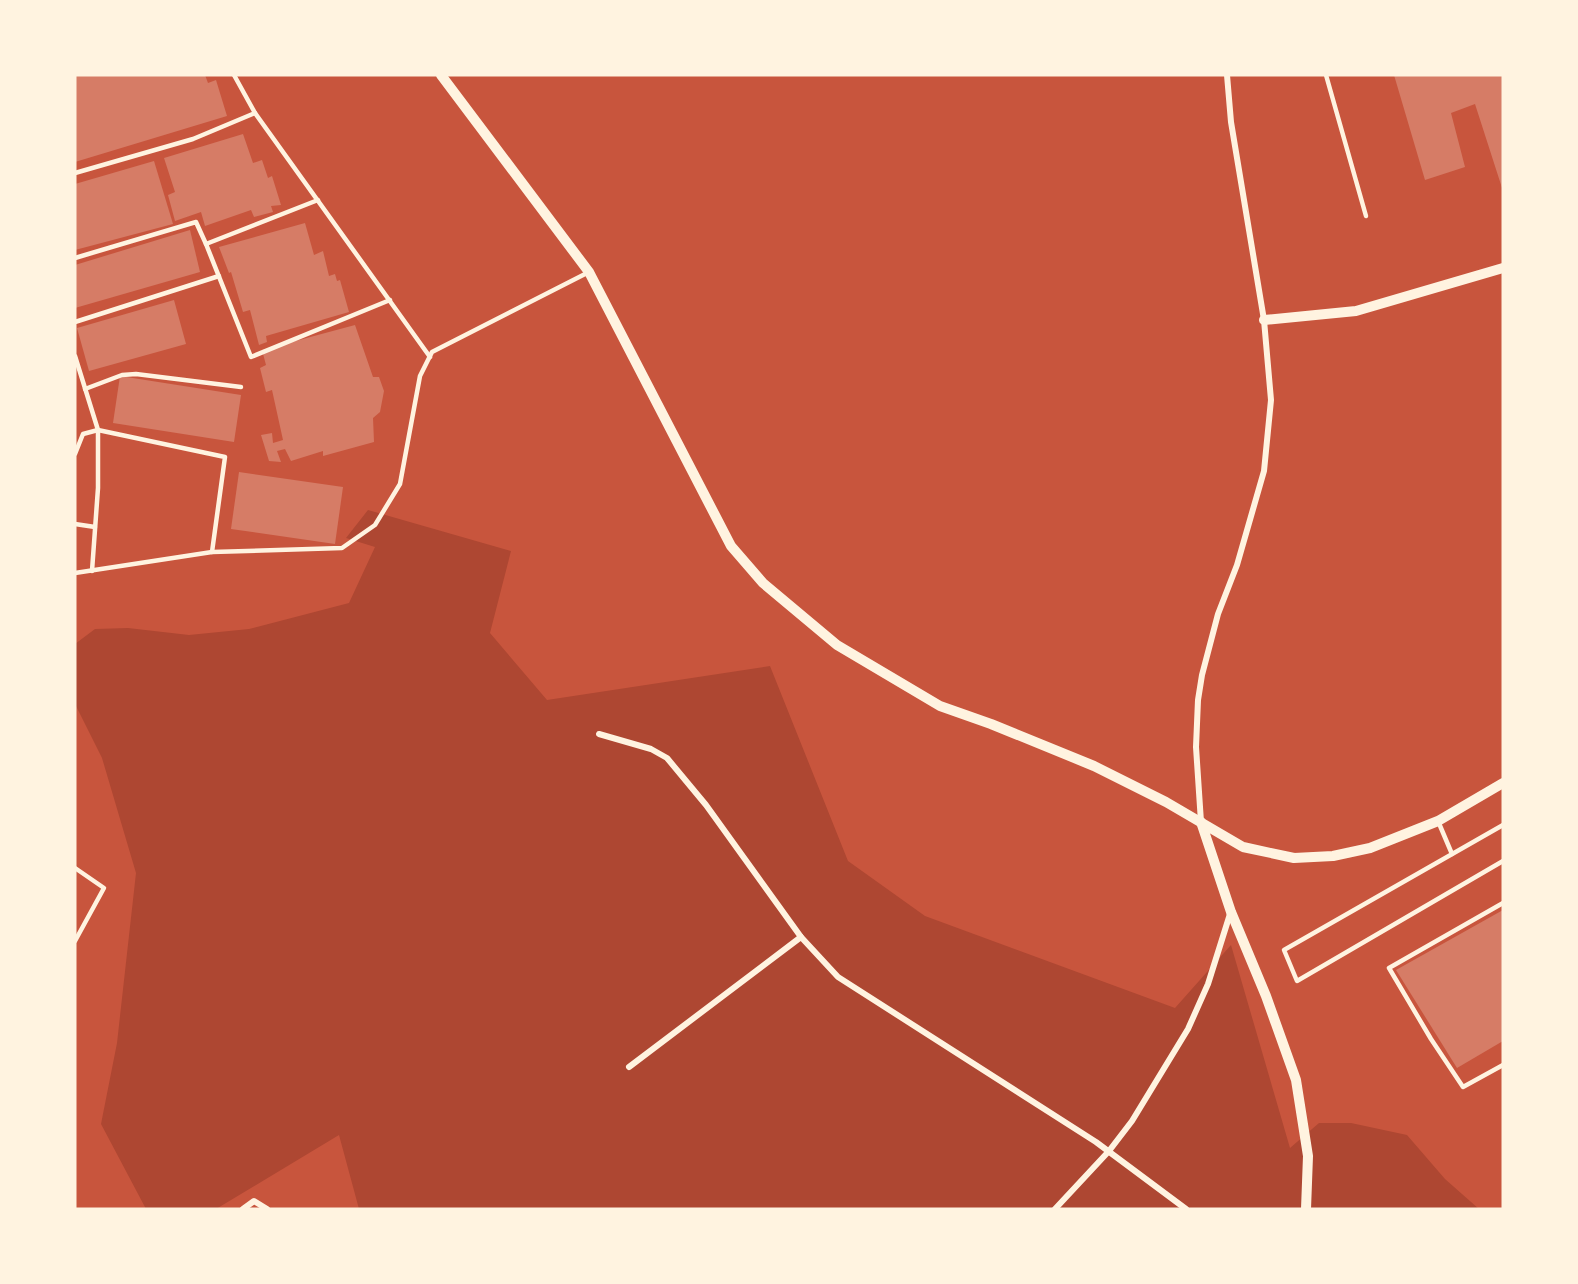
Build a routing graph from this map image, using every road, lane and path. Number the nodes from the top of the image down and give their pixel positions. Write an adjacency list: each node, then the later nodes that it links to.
1 (234, 75): 5 (lane)
2 (441, 75): 12 (street)
3 (1227, 75): 15 (street)
4 (1326, 75): 8 (lane)
5 (255, 112): 6 (lane); 7 (lane)
6 (75, 173)
7 (318, 200): 9 (lane); 14 (lane)
8 (1366, 216)
9 (206, 244): 10 (lane); 13 (lane)
10 (75, 258)
11 (1503, 268): 15 (street)
12 (589, 272): 18 (lane); 32 (street)
13 (219, 276): 14 (lane); 16 (lane)
14 (390, 300): 18 (lane)
15 (1264, 320): 32 (street)
16 (75, 322)
17 (75, 356): 20 (lane)
18 (429, 357): 26 (lane)
19 (241, 387): 20 (lane)
20 (85, 389): 21 (lane)
21 (98, 430): 22 (lane); 25 (lane); 26 (lane)
22 (75, 454): 23 (lane)
23 (75, 460)
24 (75, 524): 25 (lane)
25 (95, 527): 27 (lane)
26 (212, 552): 27 (lane)
27 (92, 571): 28 (lane)
28 (75, 573)
29 (599, 734): 39 (street)
30 (1503, 783): 31 (street)
31 (1438, 821): 32 (street); 34 (lane)
32 (1201, 822): 38 (street)
33 (1503, 825): 34 (lane)
34 (1452, 854): 35 (lane)
35 (1503, 861)
36 (75, 868): 40 (lane)
37 (1503, 903): 41 (lane)
38 (1231, 912): 43 (street); 48 (street)
39 (801, 937): 42 (street); 43 (street)
40 (75, 941)
41 (1503, 1065)
42 (629, 1068)
43 (1109, 1151): 46 (street); 47 (street)
44 (243, 1209): 45 (street)
45 (267, 1209)
46 (1055, 1209)
47 (1186, 1209)
48 (1306, 1209)

